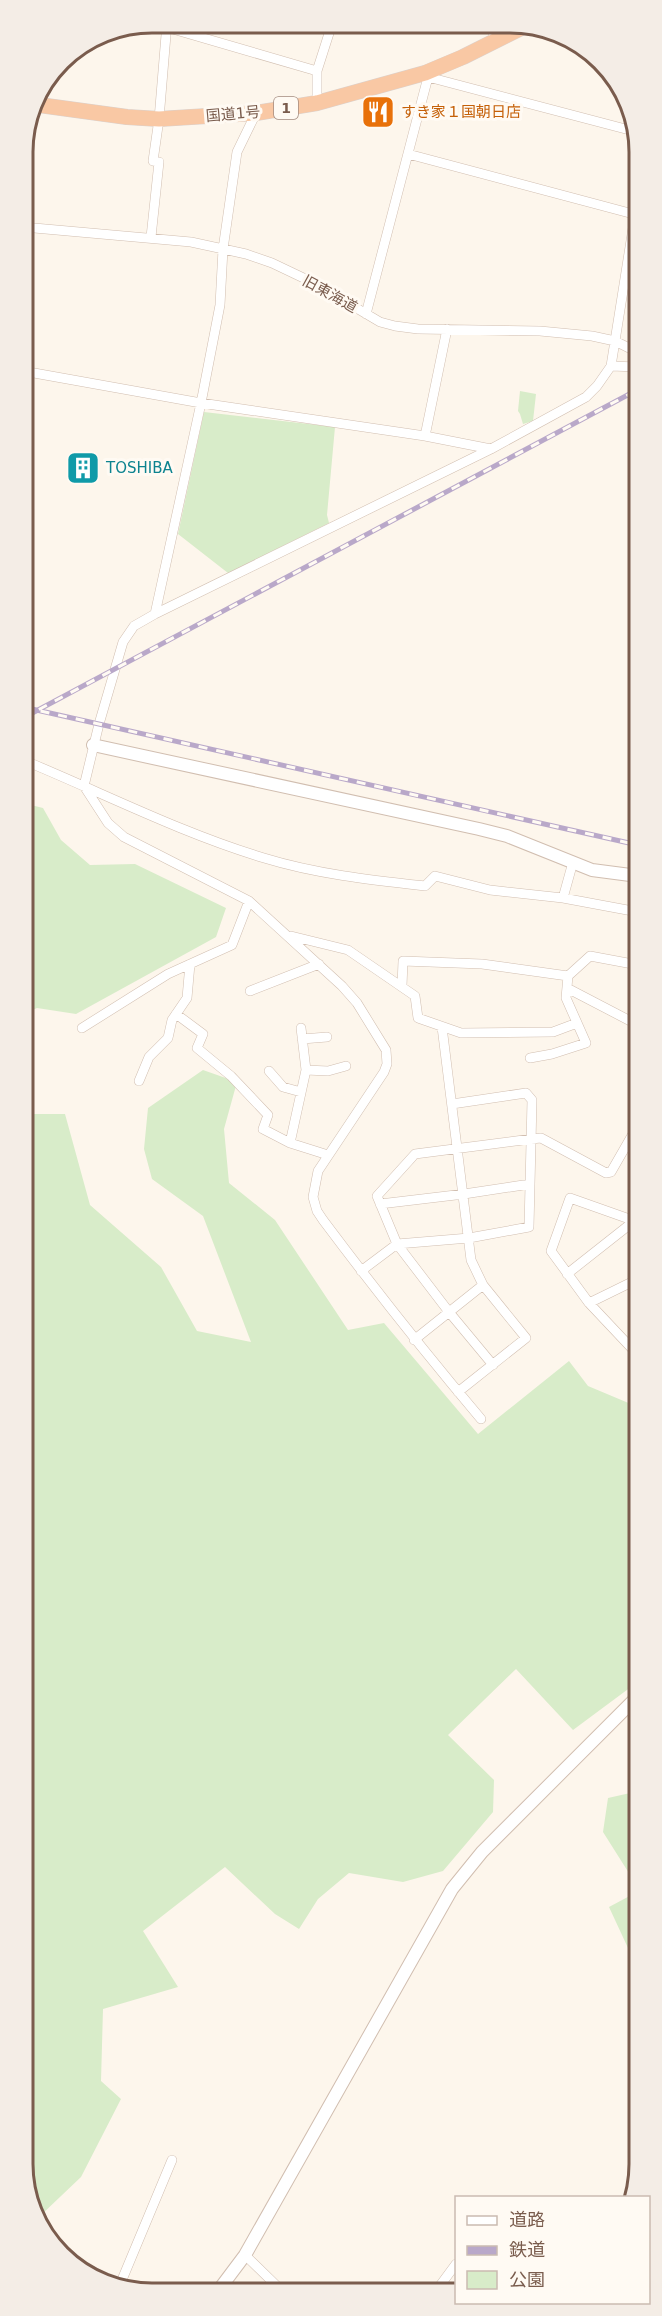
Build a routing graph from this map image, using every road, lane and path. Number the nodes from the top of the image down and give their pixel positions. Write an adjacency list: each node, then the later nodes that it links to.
1 (165, 33): 12 (street)
2 (192, 33): 7 (street)
3 (329, 33): 7 (street)
4 (495, 33): 6 (street)
5 (512, 33): 6 (highway, 国道1号 / 1)
6 (495, 42): 8 (highway, 国道1号 / 1)
7 (317, 71): 9 (street)
8 (427, 75): 9 (highway, 国道1号 / 1); 13 (street); 14 (street)
9 (317, 103): 11 (highway, 国道1号 / 1)
10 (43, 105): 12 (highway, 国道1号 / 1)
11 (256, 113): 12 (highway, 国道1号 / 1); 18 (street)
12 (159, 119): 17 (street)
13 (627, 129)
14 (408, 154): 15 (street); 20 (street)
15 (629, 213)
16 (33, 227): 17 (street, 旧東海道)
17 (151, 237): 18 (street, 旧東海道)
18 (223, 249): 20 (street, 旧東海道); 27 (street)
19 (629, 257): 22 (street)
20 (366, 314): 21 (street, 旧東海道)
21 (447, 329): 22 (street, 旧東海道); 28 (street)
22 (615, 341): 23 (street, 旧東海道); 24 (street)
23 (629, 348)
24 (610, 366): 25 (street); 29 (street)
25 (629, 367)
26 (33, 373): 27 (street)
27 (201, 403): 28 (street); 30 (street)
28 (425, 436): 29 (street)
29 (491, 449): 30 (street)
30 (155, 614): 31 (street)
31 (93, 745): 33 (street); 34 (street)
32 (33, 764): 33 (street)
33 (84, 786): 36 (street); 37 (street)
34 (573, 862): 35 (street); 36 (street)
35 (629, 875)
36 (563, 898): 38 (street)
37 (249, 901): 39 (street); 41 (street)
38 (629, 910)
39 (289, 936): 42 (street); 44 (street)
40 (629, 963): 43 (street)
41 (190, 964): 47 (street); 51 (street)
42 (319, 964): 46 (street); 66 (street)
43 (568, 976): 44 (street); 45 (street)
44 (402, 986): 50 (street)
45 (567, 988): 48 (street); 49 (street)
46 (250, 991)
47 (176, 1014): 59 (street); 64 (street)
48 (629, 1020)
49 (577, 1023): 50 (street); 55 (street)
50 (442, 1027): 61 (street)
51 (82, 1028)
52 (301, 1028): 54 (street)
53 (327, 1037): 54 (street)
54 (302, 1039): 57 (street)
55 (530, 1058)
56 (346, 1066): 57 (street)
57 (306, 1070): 60 (street)
58 (269, 1071): 60 (street)
59 (140, 1081)
60 (301, 1092): 64 (street)
61 (452, 1104): 62 (street); 65 (street)
62 (531, 1139): 63 (street); 65 (street); 67 (street)
63 (629, 1140)
64 (290, 1143): 66 (street)
65 (458, 1149): 68 (street); 69 (street)
66 (328, 1155): 74 (street)
67 (530, 1184): 68 (street); 72 (street)
68 (464, 1194): 69 (street); 72 (street)
69 (380, 1204): 73 (street)
70 (629, 1216): 75 (street)
71 (629, 1225): 75 (street)
72 (469, 1238): 73 (street); 77 (street)
73 (397, 1244): 74 (street); 79 (street)
74 (361, 1271): 82 (street)
75 (567, 1274): 78 (street)
76 (629, 1284): 78 (street)
77 (483, 1285): 79 (street); 80 (street)
78 (590, 1303): 83 (street)
79 (449, 1312): 82 (street); 84 (street)
80 (520, 1330): 81 (street); 84 (street)
81 (534, 1339)
82 (414, 1340): 85 (street)
83 (629, 1345)
84 (493, 1365): 85 (street)
85 (458, 1392): 86 (street)
86 (481, 1419)
87 (629, 1705): 89 (street)
88 (172, 2160): 91 (street)
89 (245, 2255): 92 (street); 93 (street)
90 (455, 2265): 94 (street)
91 (122, 2279)
92 (224, 2283)
93 (274, 2283)
94 (442, 2283)

